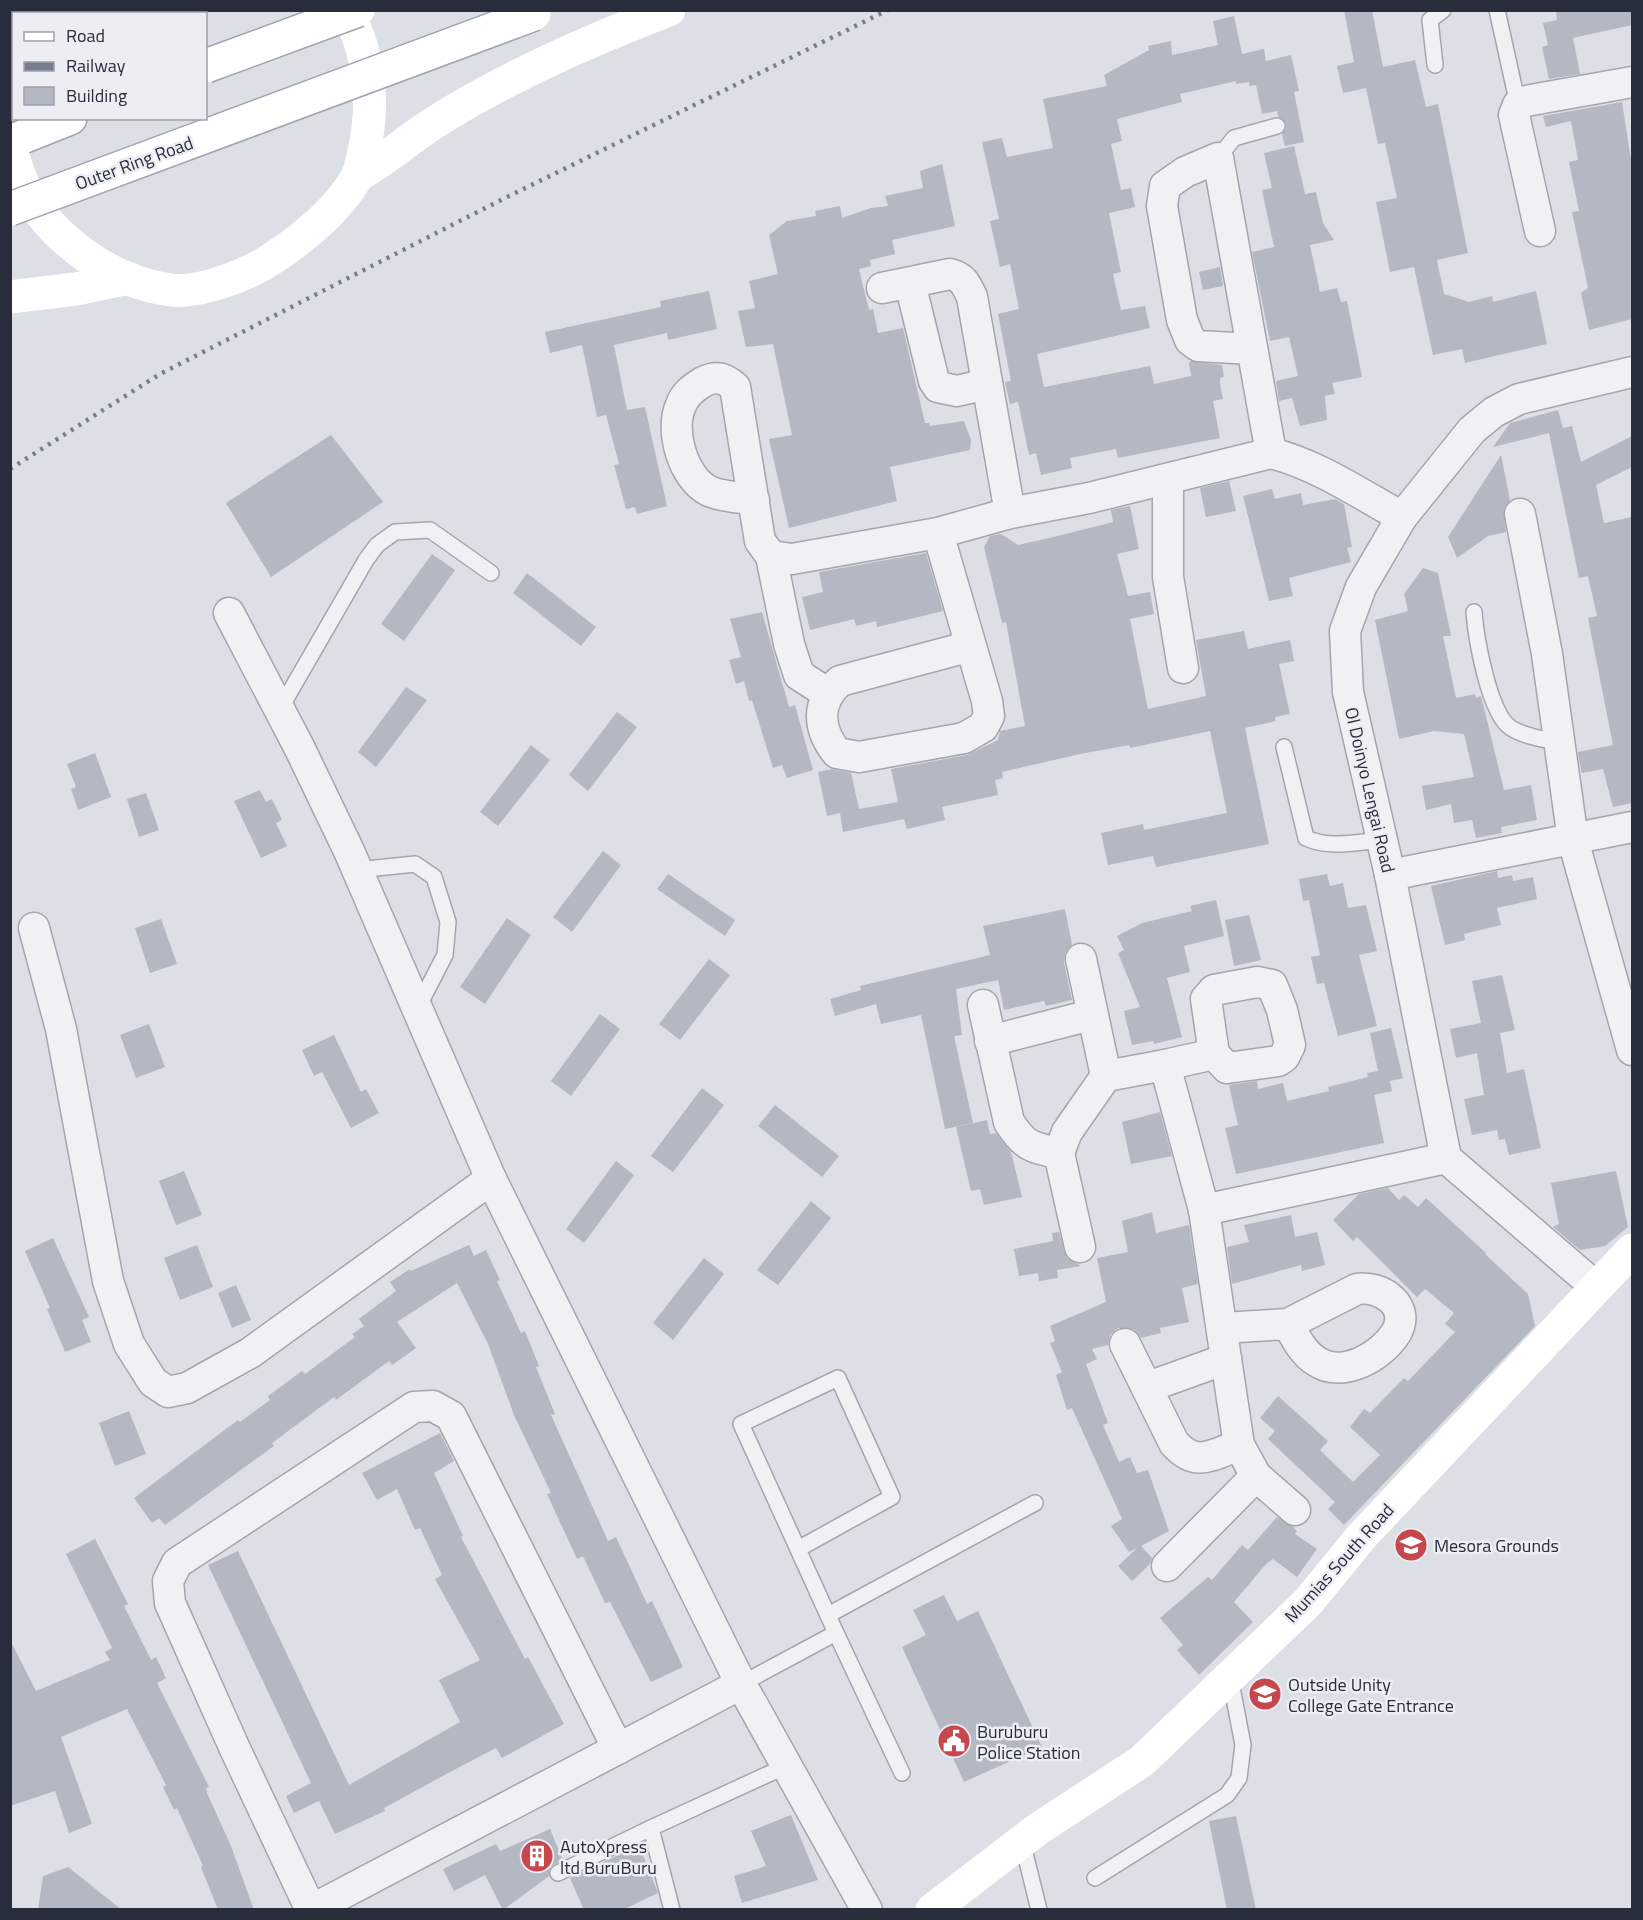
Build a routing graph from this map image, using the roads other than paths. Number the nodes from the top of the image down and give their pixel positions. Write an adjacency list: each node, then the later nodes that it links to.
1 (346, 10): 16 (main road)
2 (358, 10): 8 (main road, bridge)
3 (545, 10): 17 (main road, Outer Ring Road, bridge)
4 (669, 10): 16 (main road)
5 (1443, 10): 7 (lane)
6 (1497, 10): 10 (lane)
7 (1435, 65)
8 (207, 66)
9 (1632, 86): 10 (street)
10 (1518, 105): 18 (street)
11 (65, 120): 13 (main road)
12 (1277, 126): 15 (lane)
13 (10, 142)
14 (10, 148): 19 (main road)
15 (1218, 158): 21 (street); 21 (street)
16 (357, 176): 19 (main road)
17 (10, 209)
18 (1540, 231)
19 (128, 278): 20 (main road)
20 (10, 297)
21 (1252, 349): 24 (street)
22 (1632, 372): 29 (street, Ol Doinyo Lengai Road)
23 (987, 384): 23 (street); 27 (street)
24 (1271, 453): 25 (street); 29 (street)
25 (1168, 479): 27 (street); 36 (street)
26 (754, 500): 31 (street)
27 (1010, 513): 30 (street)
28 (1520, 513): 39 (street)
29 (1402, 517): 42 (street, Ol Doinyo Lengai Road)
30 (938, 533): 31 (street); 35 (street)
31 (771, 556): 37 (street)
32 (491, 573): 38 (lane)
33 (1474, 612): 39 (lane)
34 (229, 613): 38 (street)
35 (971, 646): 37 (street); 37 (street)
36 (1183, 668)
37 (827, 693)
38 (280, 709): 44 (street)
39 (1560, 743): 43 (street)
40 (1284, 747): 42 (lane)
41 (1632, 828): 43 (street)
42 (1382, 840): 45 (street, Ol Doinyo Lengai Road)
43 (1573, 840): 45 (street); 52 (street)
44 (357, 870): 49 (street); 49 (lane)
45 (1390, 875): 57 (street, Ol Doinyo Lengai Road)
46 (34, 928): 58 (street)
47 (1081, 959): 50 (street)
48 (983, 1005): 51 (street)
49 (417, 1009): 58 (street)
50 (1091, 1015): 51 (street); 55 (street)
51 (990, 1041): 56 (street)
52 (1632, 1050)
53 (1214, 1054): 54 (street)
54 (1165, 1065): 55 (street); 59 (street)
55 (1106, 1076): 56 (street)
56 (1059, 1153): 60 (street)
57 (1446, 1158): 59 (street); 62 (street)
58 (491, 1179): 77 (street)
59 (1204, 1210): 64 (street)
60 (1080, 1247)
61 (1632, 1250): 62 (main road, Mumias South Road)
62 (1596, 1287): 76 (main road, Mumias South Road)
63 (1288, 1324): 64 (street)
64 (1222, 1328): 66 (street)
65 (1125, 1344): 67 (street)
66 (1226, 1359): 67 (street); 68 (street)
67 (1148, 1387): 68 (street)
68 (1239, 1445): 69 (street)
69 (1256, 1476): 71 (street); 73 (street)
70 (1035, 1503): 74 (lane)
71 (1295, 1510)
72 (798, 1549): 72 (lane); 74 (lane)
73 (1167, 1566)
74 (828, 1615): 75 (lane)
75 (836, 1634): 77 (lane); 80 (lane)
76 (1230, 1677): 82 (main road, Mumias South Road); 84 (lane)
77 (741, 1684): 78 (street); 79 (street)
78 (618, 1749): 85 (street); 85 (street)
79 (786, 1766): 81 (lane); 87 (street)
80 (902, 1773)
81 (651, 1828): 83 (lane); 86 (lane)
82 (1022, 1841): 88 (main road, Mumias South Road); 89 (lane)
83 (558, 1874)
84 (1095, 1878)
85 (311, 1909)
86 (672, 1910)
87 (867, 1910)
88 (932, 1910)
89 (1040, 1910)

